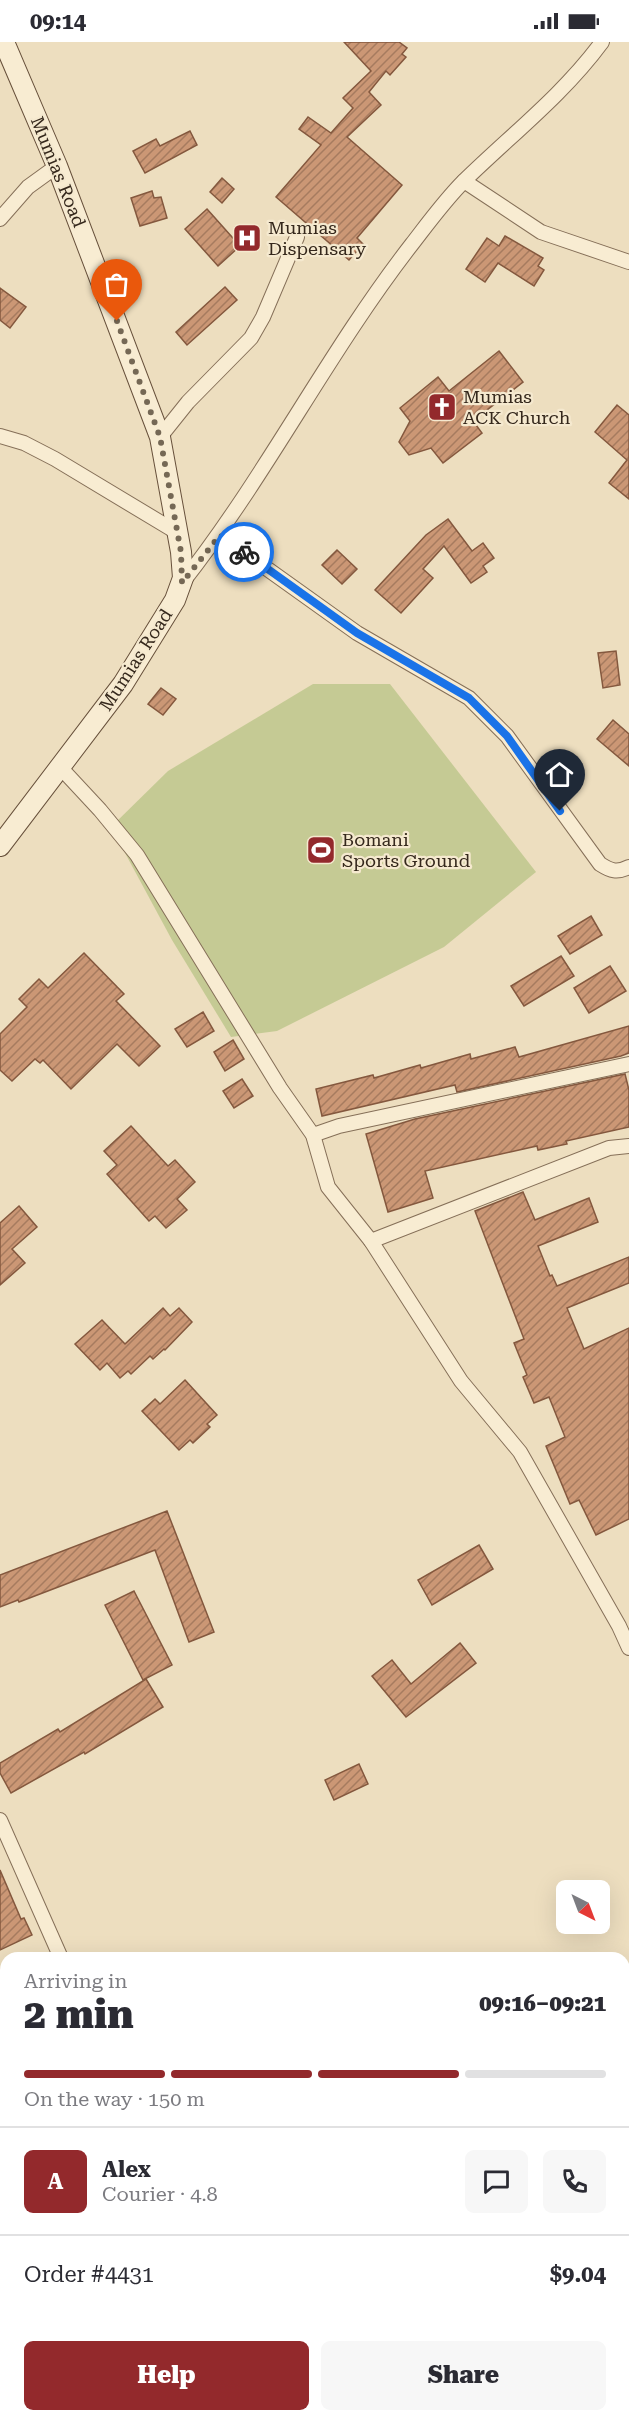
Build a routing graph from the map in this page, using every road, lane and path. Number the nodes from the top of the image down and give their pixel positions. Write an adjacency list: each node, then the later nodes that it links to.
1 (4, 42): 3 (street, Mumias Road)
2 (602, 42): 4 (street)
3 (57, 166): 5 (street); 9 (street, Mumias Road)
4 (464, 181): 7 (street); 11 (street)
5 (0, 219)
6 (297, 237): 9 (street)
7 (629, 262)
8 (0, 436): 10 (street)
9 (160, 437): 10 (street, Mumias Road)
10 (178, 533): 12 (street, Mumias Road)
11 (220, 535): 12 (street); 15 (street)
12 (182, 583): 13 (street, Mumias Road)
13 (60, 767): 14 (street, Mumias Road); 17 (street)
14 (0, 846)
15 (629, 867)
16 (629, 1064): 17 (street)
17 (313, 1135): 19 (street)
18 (629, 1146): 19 (street)
19 (371, 1241): 20 (street)
20 (629, 1648)
21 (0, 1820): 22 (street)
22 (58, 1952)

